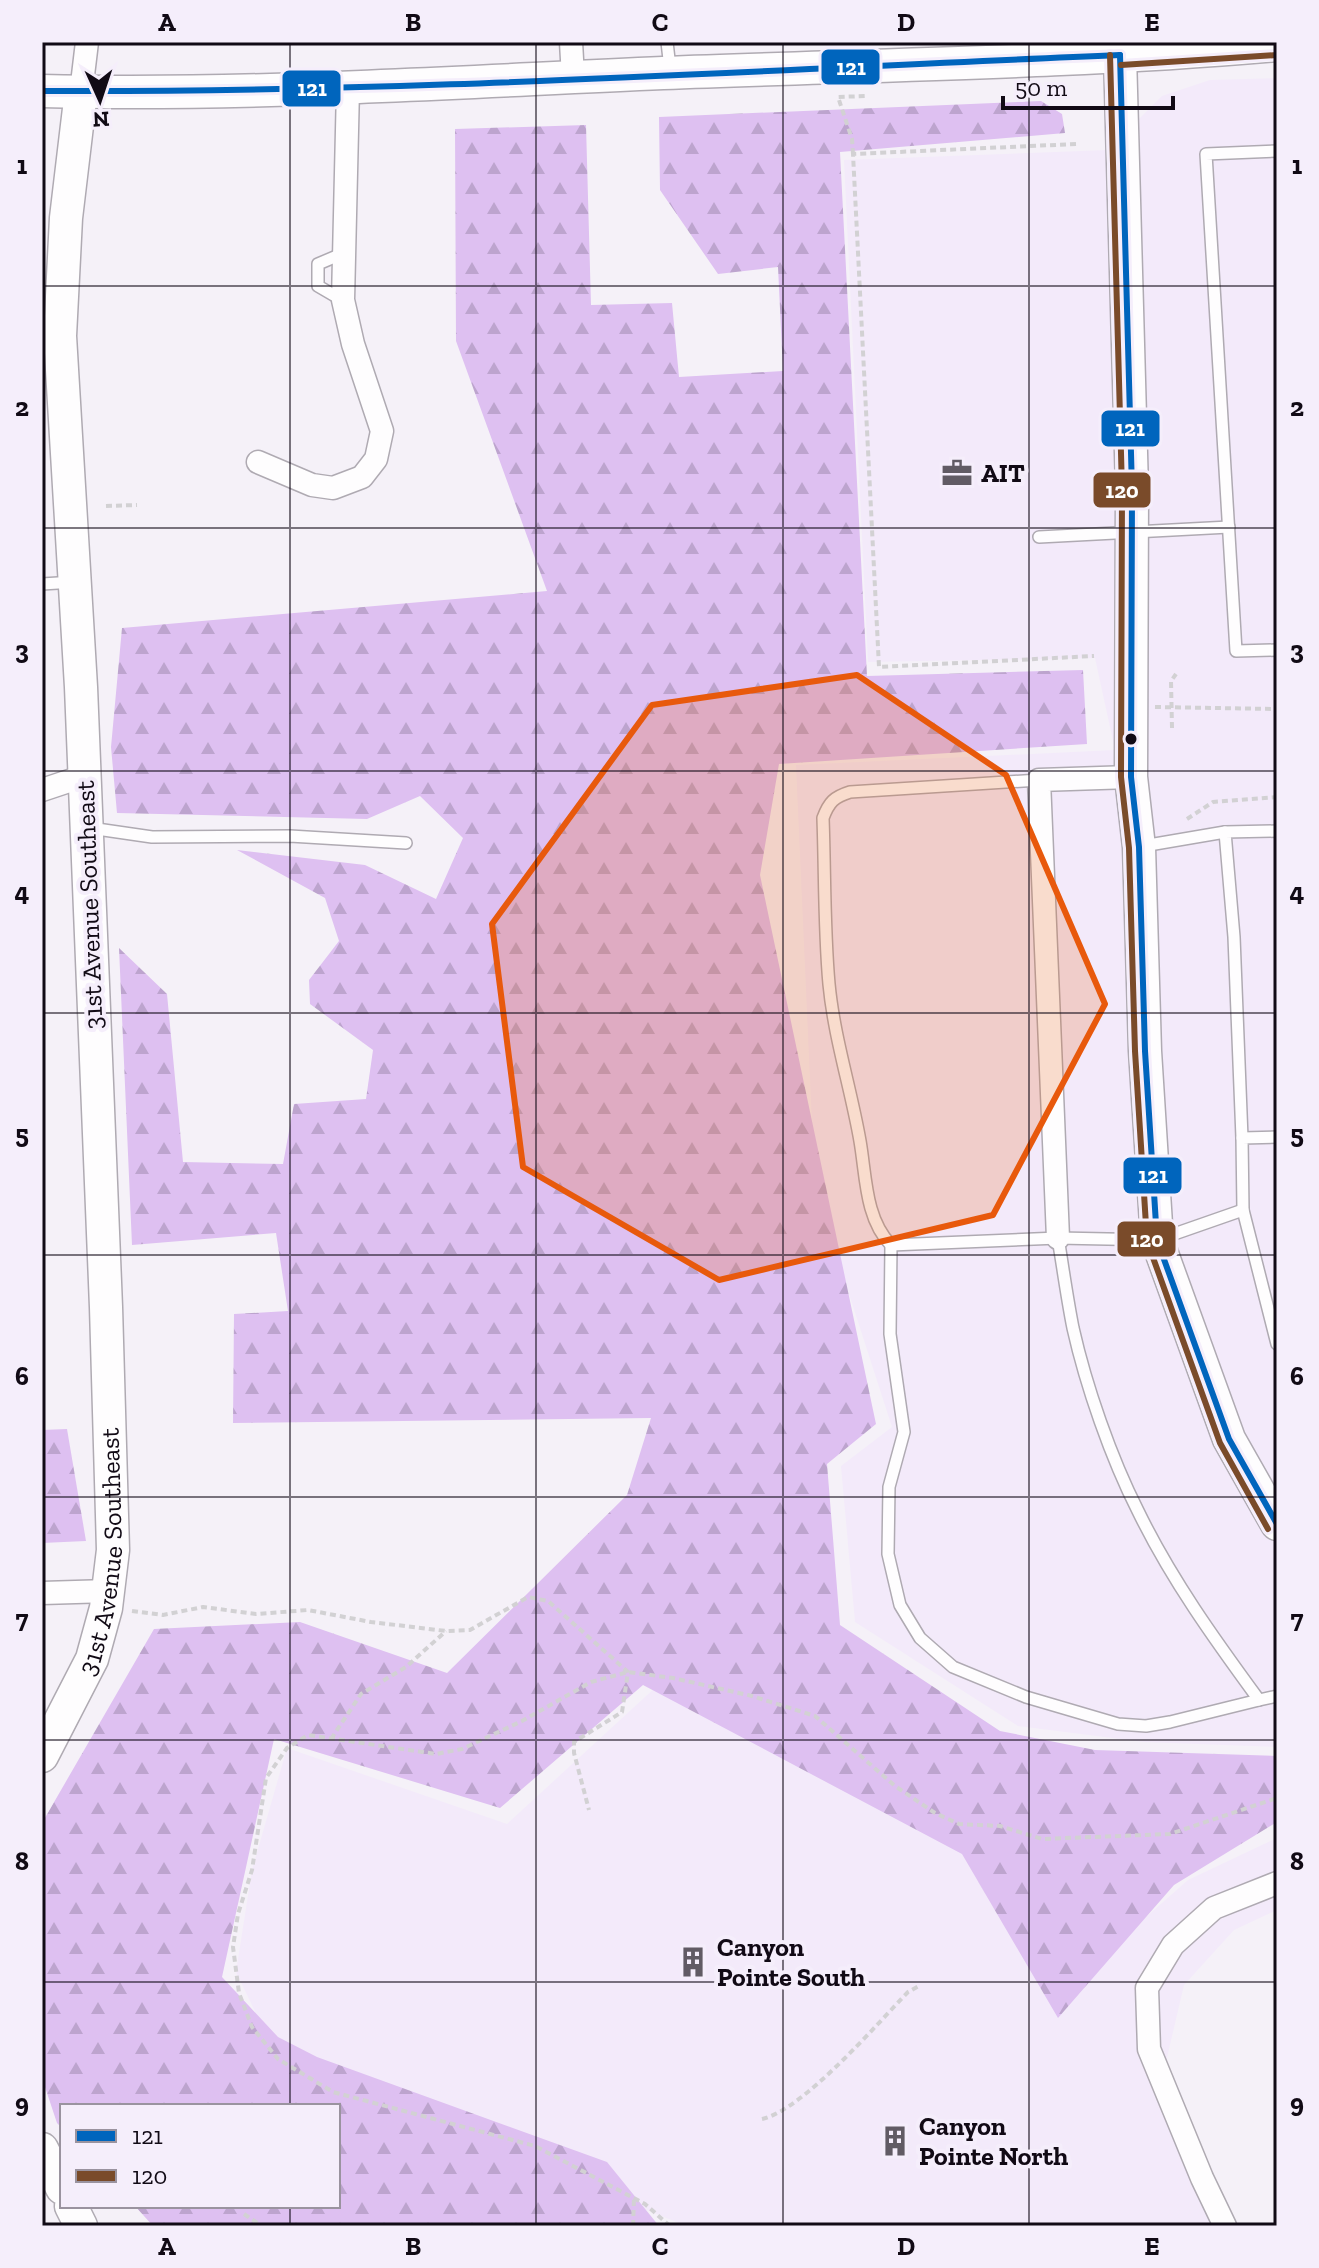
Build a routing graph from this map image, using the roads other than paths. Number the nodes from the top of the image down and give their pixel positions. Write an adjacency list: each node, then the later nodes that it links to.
1 (87, 42): 10 (street, 31st Avenue Southeast)
2 (571, 42): 7 (street)
3 (1277, 45): 4 (street)
4 (1179, 46): 5 (street)
5 (1120, 55): 6 (street); 14 (street)
6 (668, 57): 7 (street)
7 (573, 77): 8 (street)
8 (348, 88): 10 (street); 12 (street)
9 (42, 91): 10 (street)
10 (81, 92): 16 (street, 31st Avenue Southeast)
11 (1277, 151): 13 (lane)
12 (258, 462)
13 (1229, 527): 14 (lane); 18 (lane)
14 (1132, 533): 15 (lane); 20 (street)
15 (1039, 537)
16 (74, 582): 17 (lane); 19 (street, 31st Avenue Southeast)
17 (42, 584)
18 (1277, 650)
19 (84, 776): 22 (street); 23 (street, 31st Avenue Southeast)
20 (1131, 777): 21 (street); 27 (street)
21 (1039, 780): 31 (street); 33 (lane)
22 (42, 790)
23 (86, 827): 26 (lane); 37 (street, 31st Avenue Southeast)
24 (1277, 831): 25 (lane)
25 (1225, 832): 27 (lane); 29 (lane)
26 (406, 843)
27 (1139, 847): 32 (street)
28 (1277, 1137): 29 (lane)
29 (1242, 1138): 30 (lane)
30 (1243, 1210): 32 (lane); 34 (lane)
31 (1058, 1238): 32 (lane); 33 (lane); 39 (lane)
32 (1157, 1240): 35 (street)
33 (891, 1245): 39 (lane)
34 (1277, 1344)
35 (1277, 1524)
36 (42, 1593): 37 (street)
37 (108, 1599): 40 (street, 31st Avenue Southeast)
38 (1277, 1696): 39 (lane)
39 (1259, 1700)
40 (42, 1756)
41 (1277, 1883): 46 (street)
42 (42, 2149): 43 (street)
43 (60, 2184)
44 (72, 2208): 45 (street)
45 (81, 2226)
46 (1225, 2226)

